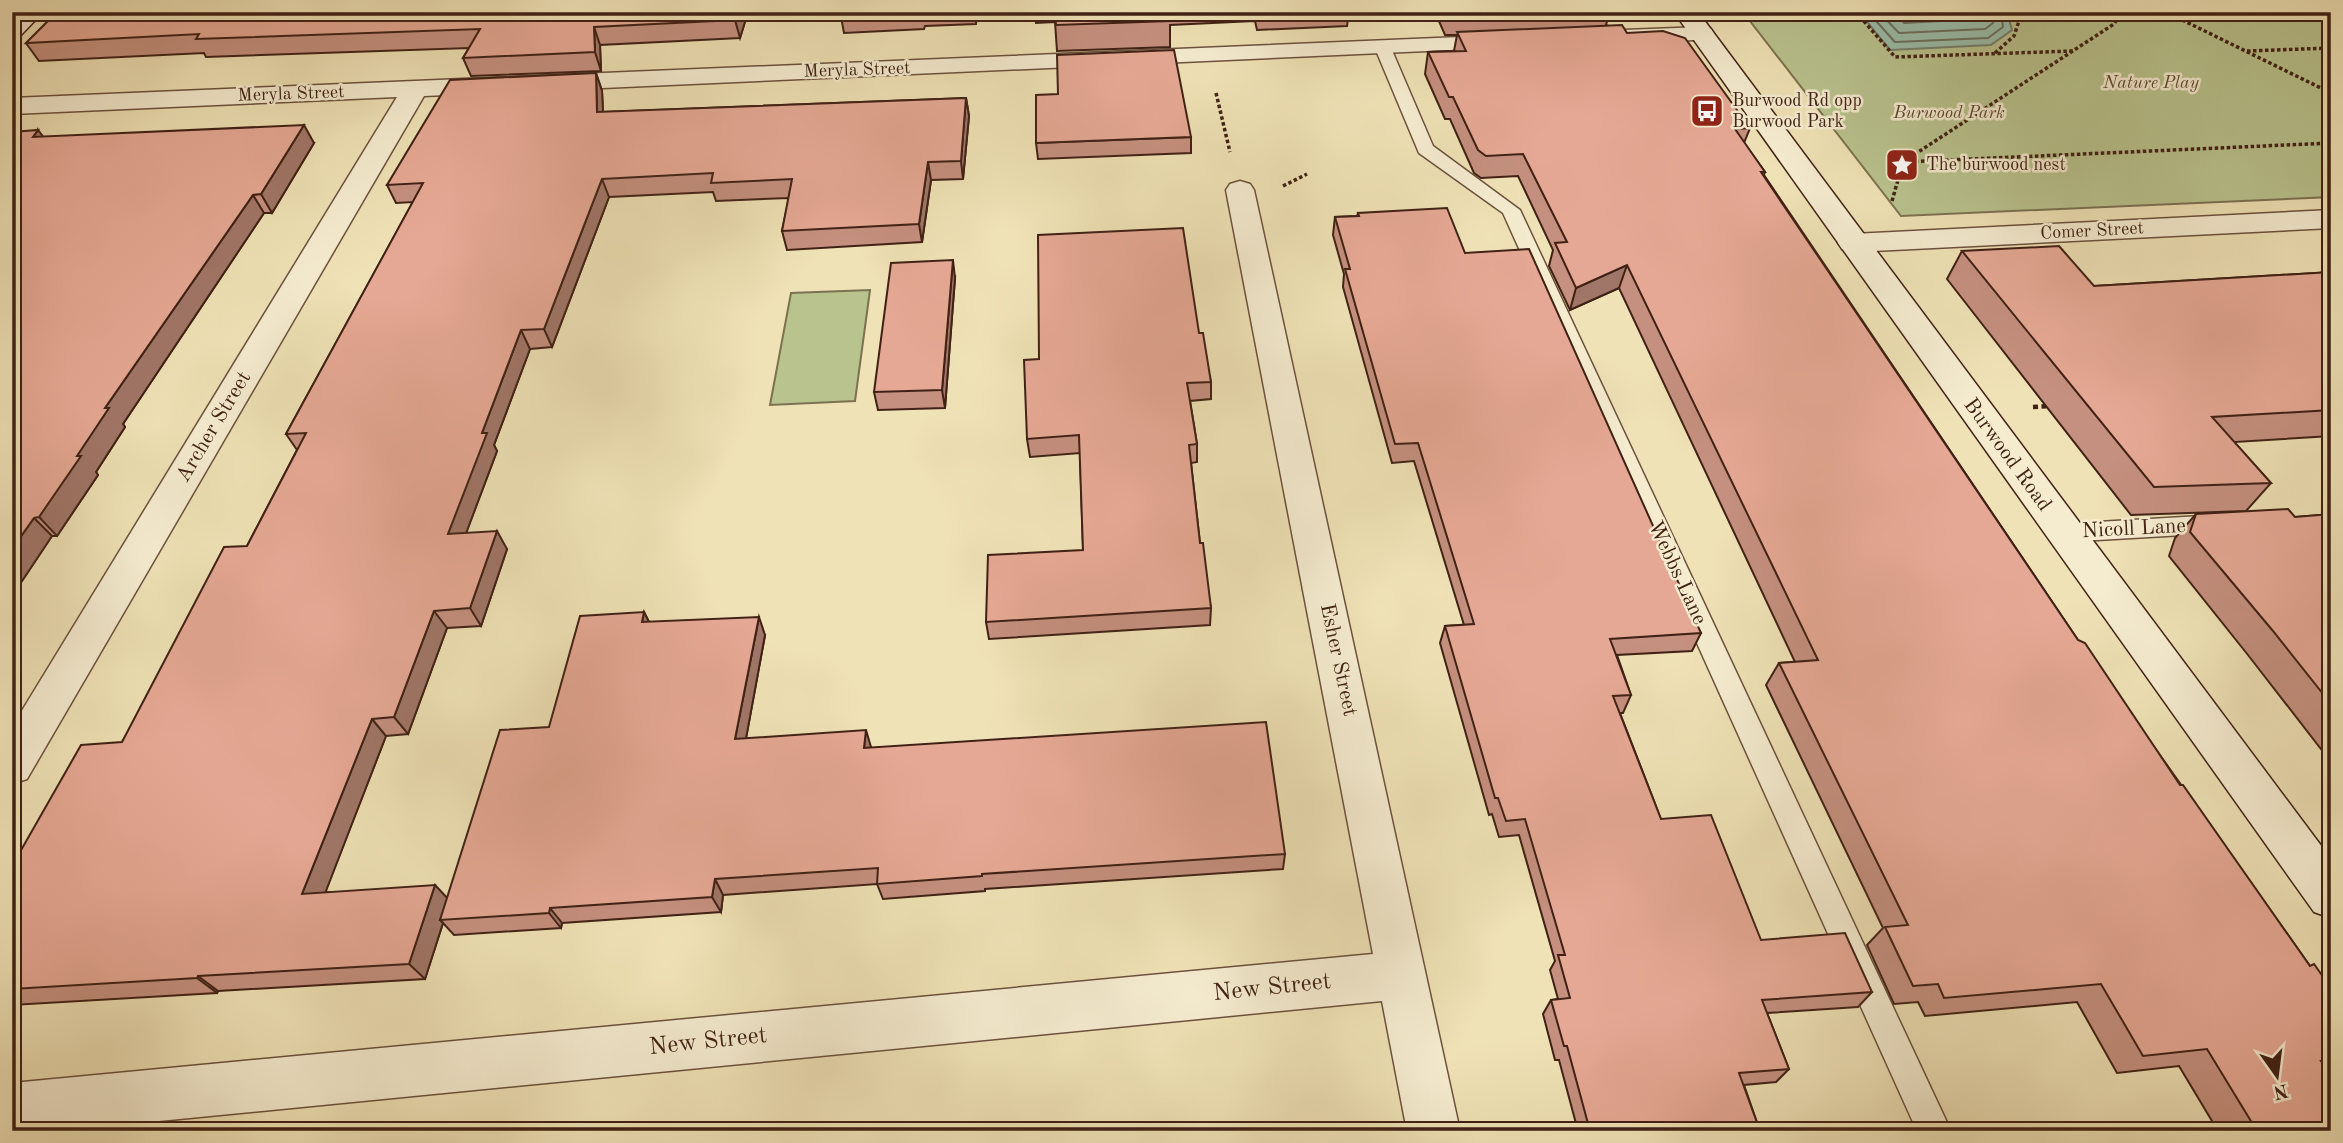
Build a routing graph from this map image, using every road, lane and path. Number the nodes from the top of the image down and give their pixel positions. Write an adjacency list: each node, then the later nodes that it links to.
1 (1686, 12): 6 (street, Burwood Road)
2 (1856, 12): 13 (path)
3 (2010, 12): 13 (path)
4 (2122, 12): 11 (path)
5 (2166, 12): 12 (path)
6 (1702, 34): 7 (street); 23 (street, Burwood Road)
7 (1605, 38)
8 (1530, 41): 9 (street, Meryla Street)
9 (1383, 48): 14 (street, Meryla Street); 31 (lane, Webbs Lane)
10 (2331, 48): 12 (path)
11 (2074, 50): 13 (path); 19 (path)
12 (2246, 51): 16 (path)
13 (1994, 53)
14 (1207, 55): 15 (street, Meryla Street); 20 (path)
15 (415, 89): 17 (street, Meryla Street); 26 (street, Archer Street)
16 (2331, 93)
17 (12, 106)
18 (2331, 143): 19 (path)
19 (1903, 162): 21 (path)
20 (1240, 190): 28 (street, Esher Street)
21 (1891, 203)
22 (2331, 219): 23 (street, Comer Street)
23 (1853, 243): 25 (street, Burwood Road)
24 (2235, 523): 25 (lane, Nicoll Lane)
25 (2063, 533): 27 (street, Burwood Road)
26 (12, 766)
27 (2331, 897)
28 (1403, 975): 29 (street, New Street); 30 (street, Esher Street)
29 (12, 1109)
30 (1434, 1131)
31 (1934, 1131)

